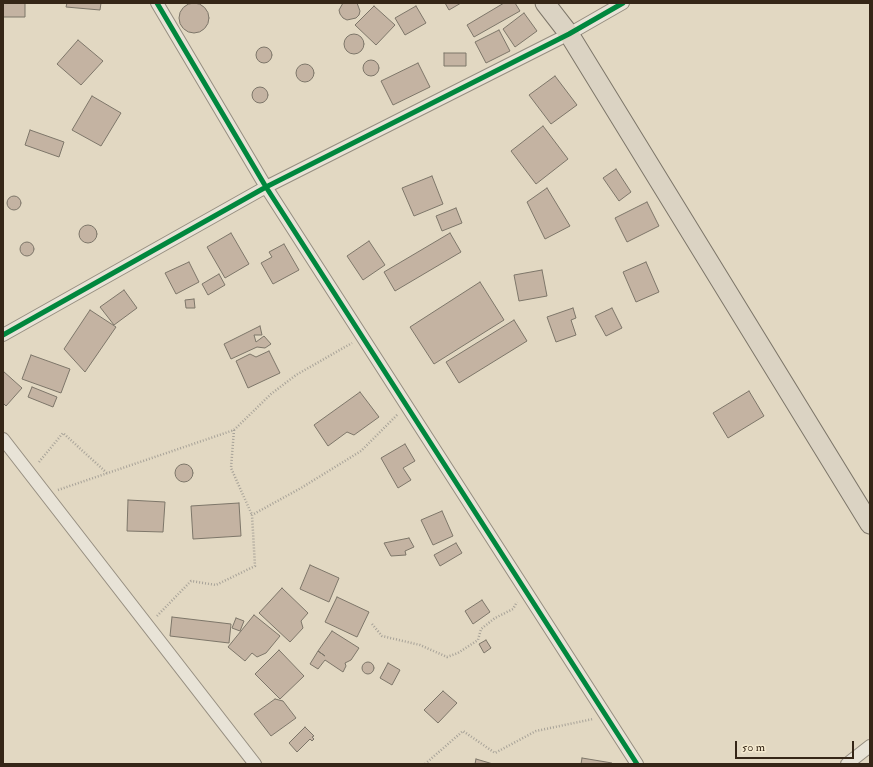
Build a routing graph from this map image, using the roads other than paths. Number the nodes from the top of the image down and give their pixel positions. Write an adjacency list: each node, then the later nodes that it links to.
1 (157, 3): 5 (street)
2 (545, 3): 4 (main road)
3 (623, 3): 4 (street)
4 (569, 34): 5 (street); 8 (main road)
5 (266, 187): 6 (street); 11 (street)
6 (3, 334)
7 (3, 439): 10 (street)
8 (870, 524)
9 (870, 746): 12 (street)
10 (255, 764)
11 (637, 764)
12 (847, 764)

